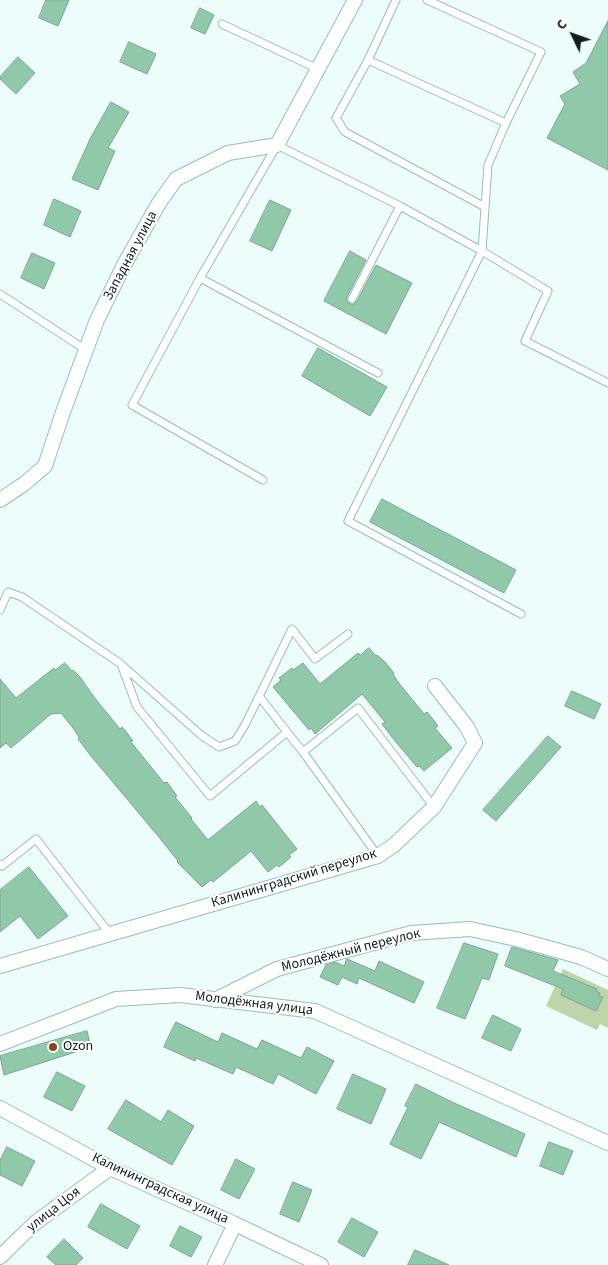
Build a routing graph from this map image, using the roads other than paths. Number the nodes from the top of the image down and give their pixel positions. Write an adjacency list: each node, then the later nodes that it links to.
1 (396, 0): 5 (lane)
2 (426, 0): 7 (lane)
3 (353, 3): 6 (street)
4 (222, 24): 6 (lane)
5 (368, 60): 7 (lane); 10 (lane)
6 (318, 69): 8 (street)
7 (506, 123): 10 (lane)
8 (277, 145): 9 (lane); 12 (lane); 15 (street, Западная улица)
9 (400, 206): 11 (lane); 14 (lane)
10 (485, 207): 11 (lane)
11 (482, 251): 17 (lane); 21 (lane)
12 (200, 278): 16 (lane); 18 (lane)
13 (0, 294): 15 (lane)
14 (352, 299)
15 (86, 350): 19 (street, Западная улица)
16 (378, 373)
17 (608, 384)
18 (263, 480)
19 (0, 500)
20 (0, 610): 23 (lane)
21 (521, 614)
22 (348, 634): 25 (lane)
23 (121, 664): 25 (lane); 26 (lane)
24 (435, 686): 28 (street, Калининградский переулок)
25 (259, 696): 26 (lane)
26 (287, 732): 27 (lane)
27 (303, 752): 28 (lane); 29 (lane)
28 (434, 807): 29 (street, Калининградский переулок)
29 (378, 856): 31 (street, Калининградский переулок)
30 (0, 864): 31 (lane)
31 (111, 934): 32 (street, Калининградский переулок)
32 (0, 966)
33 (608, 969): 34 (street, Молодёжный переулок)
34 (215, 1000): 35 (street, Молодёжная улица); 37 (street, Молодёжная улица)
35 (0, 1044)
36 (0, 1108): 38 (street, Калининградская улица)
37 (608, 1143)
38 (110, 1168): 39 (street, Калининградская улица); 40 (street, улица Цоя)
39 (235, 1224): 41 (street); 42 (street, Калининградская улица)
40 (0, 1256)
41 (215, 1265)
42 (321, 1265)

